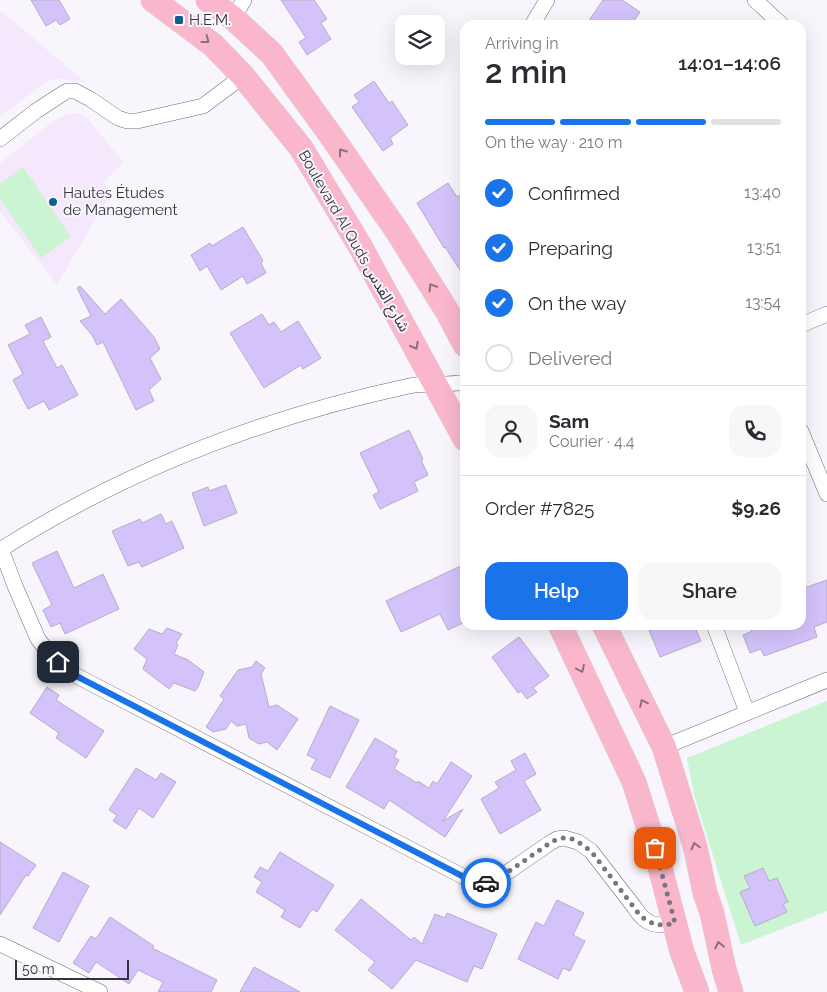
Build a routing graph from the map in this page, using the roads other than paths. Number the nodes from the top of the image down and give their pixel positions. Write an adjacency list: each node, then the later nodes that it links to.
1 (153, 0): 8 (main road, Boulevard Al Quds شارع القدس, one-way to 8)
2 (208, 0): 5 (main road)
3 (548, 0): 6 (street)
4 (754, 0): 7 (street)
5 (238, 9): 12 (main road, one-way to 5)
6 (535, 20)
7 (776, 20)
8 (242, 76): 9 (street); 14 (main road, Boulevard Al Quds شارع القدس, one-way to 14)
9 (0, 139)
10 (827, 314): 11 (street)
11 (806, 323)
12 (460, 335)
13 (460, 382): 14 (street)
14 (435, 384): 15 (main road, Boulevard Al Quds شارع القدس); 18 (street)
15 (460, 430)
16 (806, 444): 17 (street)
17 (827, 494)
18 (0, 550): 25 (street)
19 (562, 630): 25 (main road, one-way to 25)
20 (606, 630): 24 (main road, one-way to 20)
21 (716, 630): 23 (street)
22 (827, 680): 23 (street)
23 (747, 712): 24 (street)
24 (664, 747): 29 (main road, one-way to 24)
25 (675, 923): 28 (main road)
26 (0, 944): 27 (street)
27 (100, 992)
28 (697, 992)
29 (731, 992)

